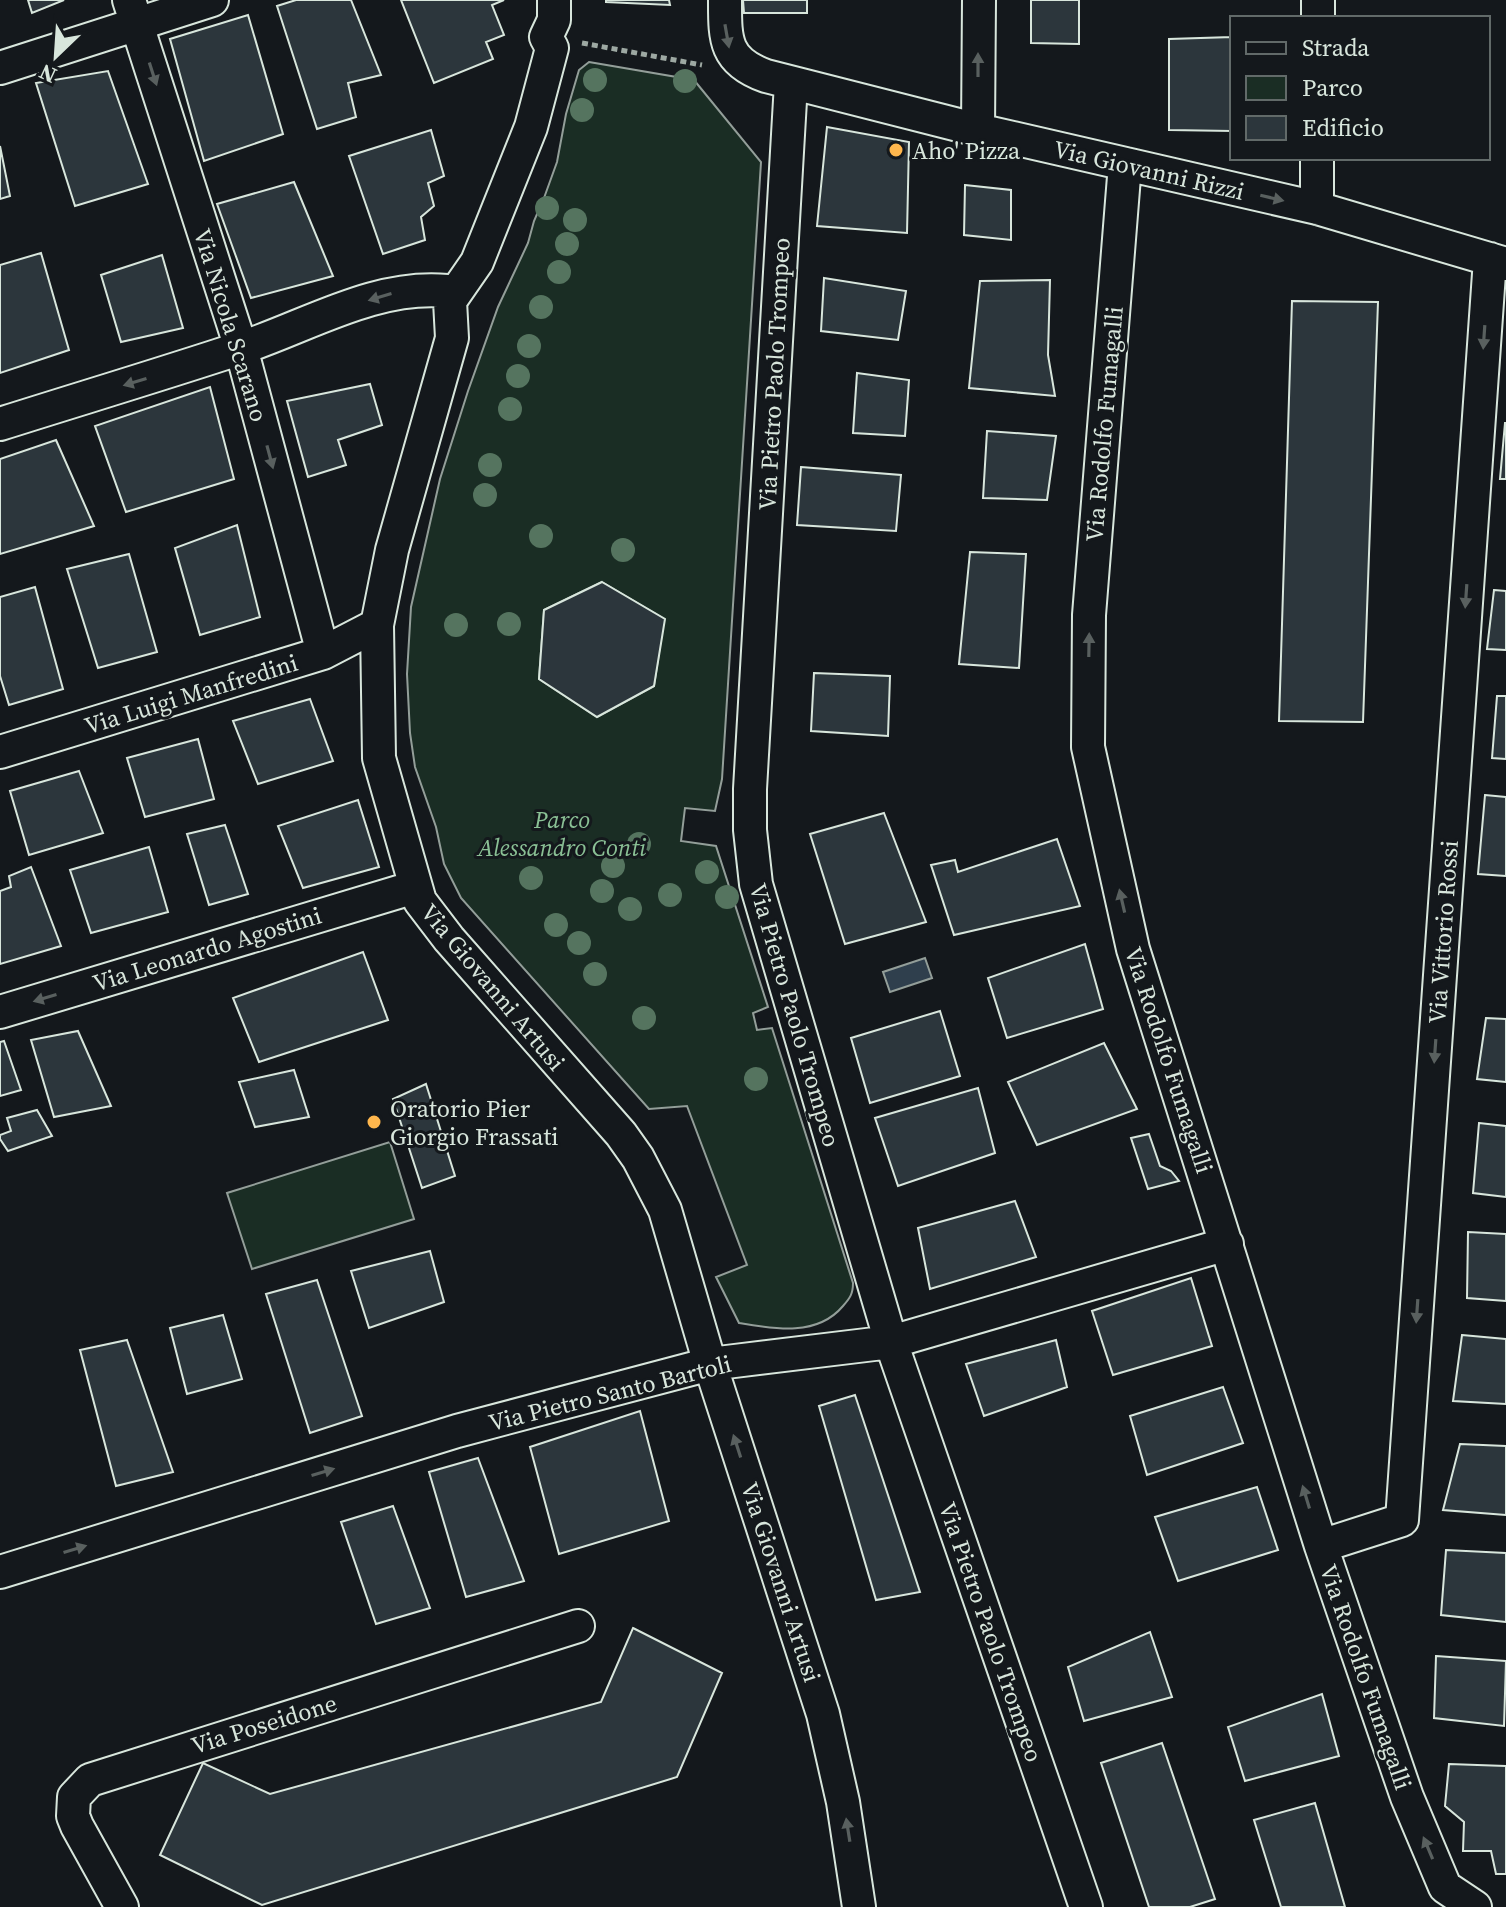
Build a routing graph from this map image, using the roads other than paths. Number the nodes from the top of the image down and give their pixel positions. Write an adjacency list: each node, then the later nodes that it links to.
1 (212, 0): 5 (street)
2 (554, 0): 13 (street)
3 (725, 0): 7 (street, Via Giovanni Rizzi, one-way to 7)
4 (979, 0): 8 (street, one-way to 4)
5 (133, 12): 6 (street); 14 (street, Via Nicola Scarano, one-way to 14)
6 (0, 68)
7 (791, 83): 8 (street, Via Giovanni Rizzi); 22 (street, Via Pietro Paolo Trompeo)
8 (978, 130): 10 (street, Via Giovanni Rizzi)
9 (1317, 160): 11 (street)
10 (1125, 164): 11 (street, Via Giovanni Rizzi, one-way to 11); 21 (street, Via Rodolfo Fumagalli, one-way to 10)
11 (1317, 208): 12 (street, Via Giovanni Rizzi)
12 (1498, 262): 24 (street, Via Vittorio Rossi, one-way to 24)
13 (450, 301): 14 (street, one-way to 14); 16 (street, Via Giovanni Artusi)
14 (241, 348): 15 (street, one-way to 15); 17 (street, Via Nicola Scarano, one-way to 17)
15 (0, 424)
16 (377, 625): 17 (street, Via Luigi Manfredini); 19 (street, Via Giovanni Artusi)
17 (323, 653): 18 (street, Via Luigi Manfredini)
18 (0, 752)
19 (415, 887): 20 (street, Via Leonardo Agostini, one-way to 20); 23 (street, Via Giovanni Artusi)
20 (0, 1012)
21 (1227, 1244): 22 (street, Via Pietro Santo Bartoli); 24 (street, Via Rodolfo Fumagalli, one-way to 21)
22 (891, 1342): 23 (street, Via Pietro Santo Bartoli); 29 (street, Via Pietro Paolo Trompeo)
23 (710, 1364): 25 (street, Via Pietro Santo Bartoli, one-way to 23); 28 (street, Via Giovanni Artusi, one-way to 23)
24 (1321, 1546): 30 (street, Via Rodolfo Fumagalli, one-way to 24)
25 (0, 1572)
26 (578, 1626): 27 (street, Via Poseidone)
27 (122, 1907)
28 (859, 1907)
29 (1086, 1907)
30 (1475, 1907)

